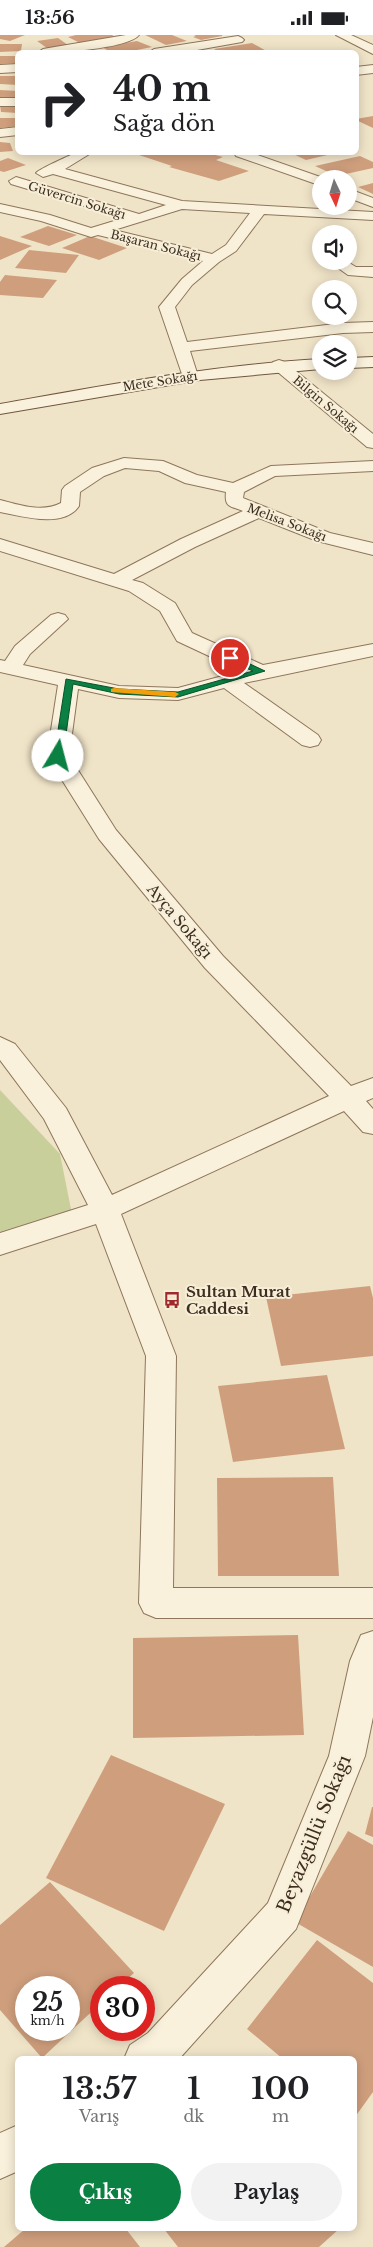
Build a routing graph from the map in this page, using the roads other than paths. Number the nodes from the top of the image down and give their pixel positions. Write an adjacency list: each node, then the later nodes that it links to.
1 (133, 35): 4 (street)
2 (230, 35): 5 (street)
3 (342, 35): 6 (street)
4 (60, 50)
5 (176, 50)
6 (373, 51)
7 (15, 68): 8 (street)
8 (0, 69)
9 (373, 69): 10 (street)
10 (359, 71)
11 (0, 102): 12 (street)
12 (15, 102)
13 (15, 131): 14 (street)
14 (0, 133)
15 (62, 155): 20 (street)
16 (80, 155): 18 (street)
17 (247, 155): 19 (street)
18 (53, 170): 21 (street); 25 (street)
19 (312, 178)
20 (0, 179)
21 (16, 181): 22 (street); 31 (street, Güvercin Sokağı)
22 (0, 187)
23 (358, 197): 24 (street)
24 (373, 203)
25 (182, 205): 27 (street); 31 (street)
26 (0, 208): 32 (street, Başaran Sokağı)
27 (260, 209): 28 (street); 33 (street)
28 (312, 212)
29 (348, 215): 30 (street)
30 (373, 217)
31 (138, 218): 32 (street)
32 (94, 231): 33 (street, Başaran Sokağı)
33 (214, 259): 37 (street)
34 (350, 270): 35 (street)
35 (373, 272)
36 (373, 327): 37 (street)
37 (181, 347): 42 (street)
38 (373, 362): 39 (street)
39 (357, 363)
40 (312, 364): 41 (street, Mete Sokağı)
41 (279, 365): 42 (street, Mete Sokağı); 44 (street, Bilgin Sokağı)
42 (190, 376): 43 (street, Mete Sokağı)
43 (0, 409)
44 (373, 443)
45 (373, 466): 46 (street, Melisa Sokağı)
46 (235, 489): 47 (street); 48 (street, Melisa Sokağı)
47 (0, 506)
48 (257, 512): 50 (street, Melisa Sokağı); 51 (street)
49 (0, 545): 51 (street)
50 (373, 549)
51 (115, 581): 55 (street)
52 (58, 619): 54 (street)
53 (370, 654): 55 (street)
54 (5, 667): 56 (street)
55 (261, 671): 57 (street)
56 (69, 681): 57 (street); 61 (street, Ayça Sokağı)
57 (228, 682): 58 (street)
58 (310, 740)
59 (0, 1046): 63 (street)
60 (373, 1087): 61 (street)
61 (348, 1099): 62 (street, Ayça Sokağı); 63 (street)
62 (373, 1125)
63 (105, 1210): 64 (street); 65 (street)
64 (0, 1244)
65 (373, 1603)
66 (373, 1647): 67 (street, Beyazgüllü Sokağı)
67 (148, 2056)
68 (15, 2148): 69 (street)
69 (0, 2157)

